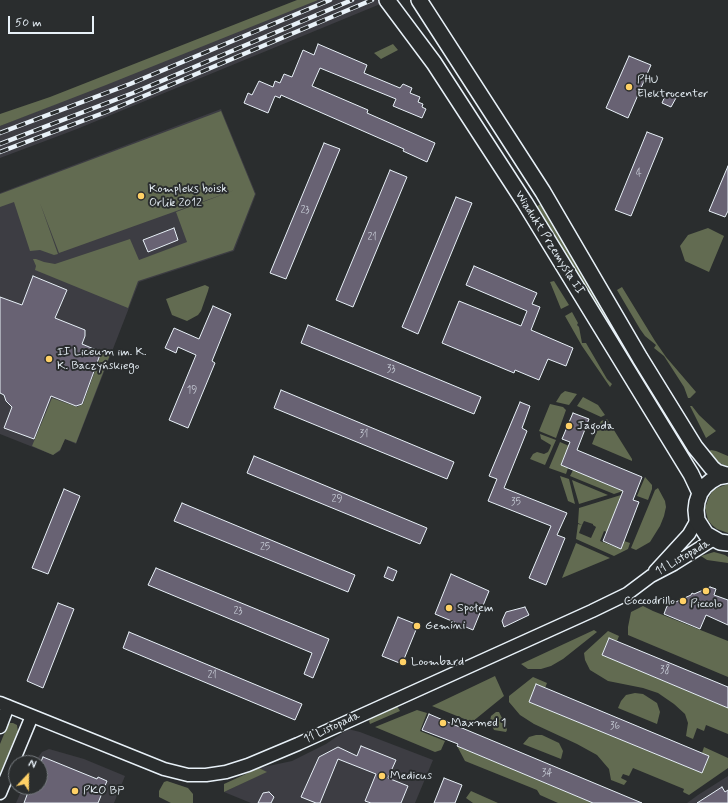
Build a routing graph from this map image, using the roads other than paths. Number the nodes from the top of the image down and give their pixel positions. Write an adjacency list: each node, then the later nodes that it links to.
1 (419, 0): 3 (main road, Wiadukt Przemysła II)
2 (390, 4): 4 (main road, Wiadukt Przemysła II)
3 (727, 475): 4 (main road)
4 (700, 493): 5 (main road)
5 (697, 520): 6 (main road); 7 (street, 11 Listopada)
6 (724, 543): 7 (street, 11 Listopada)
7 (651, 576): 9 (street, 11 Listopada)
8 (4, 705): 9 (street, 11 Listopada); 10 (street)
9 (32, 716): 11 (street)
10 (0, 727)
11 (0, 793)

